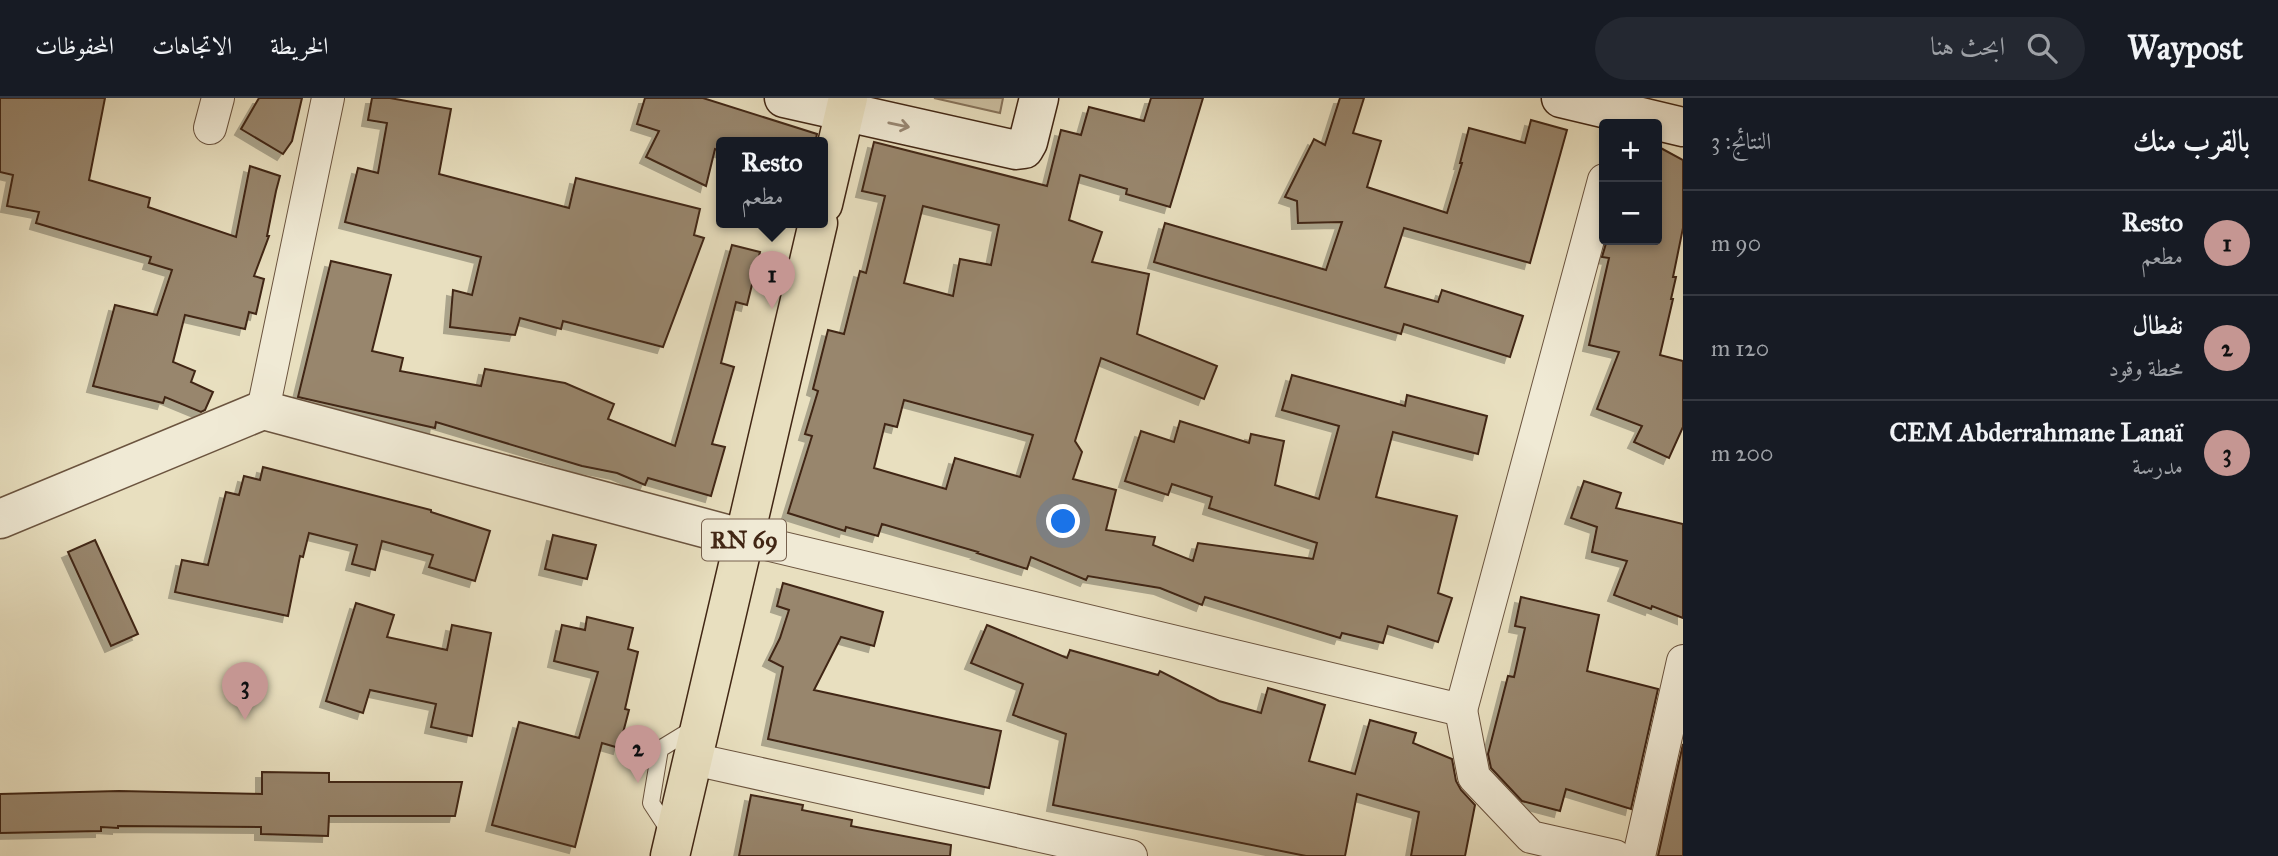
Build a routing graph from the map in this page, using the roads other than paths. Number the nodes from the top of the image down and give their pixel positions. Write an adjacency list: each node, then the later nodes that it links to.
1 (218, 98): 9 (street)
2 (328, 98): 13 (street)
3 (785, 98): 6 (street)
4 (1039, 98): 6 (street, one-way to 4)
5 (1562, 98): 7 (street)
6 (846, 106): 11 (main road)
7 (1623, 112): 8 (street)
8 (1683, 127)
9 (210, 128)
10 (1603, 182): 17 (street)
11 (828, 183)
12 (817, 228): 15 (main road, RN 69)
13 (263, 410): 14 (street); 15 (street)
14 (0, 519)
15 (745, 539): 17 (street); 18 (main road, RN 69)
16 (1683, 661): 23 (street)
17 (1461, 710): 20 (street)
18 (697, 741): 19 (main road, RN 69); 21 (street)
19 (672, 847)
20 (1530, 847): 22 (street)
21 (1131, 856)
22 (1615, 856)
23 (1639, 856)

